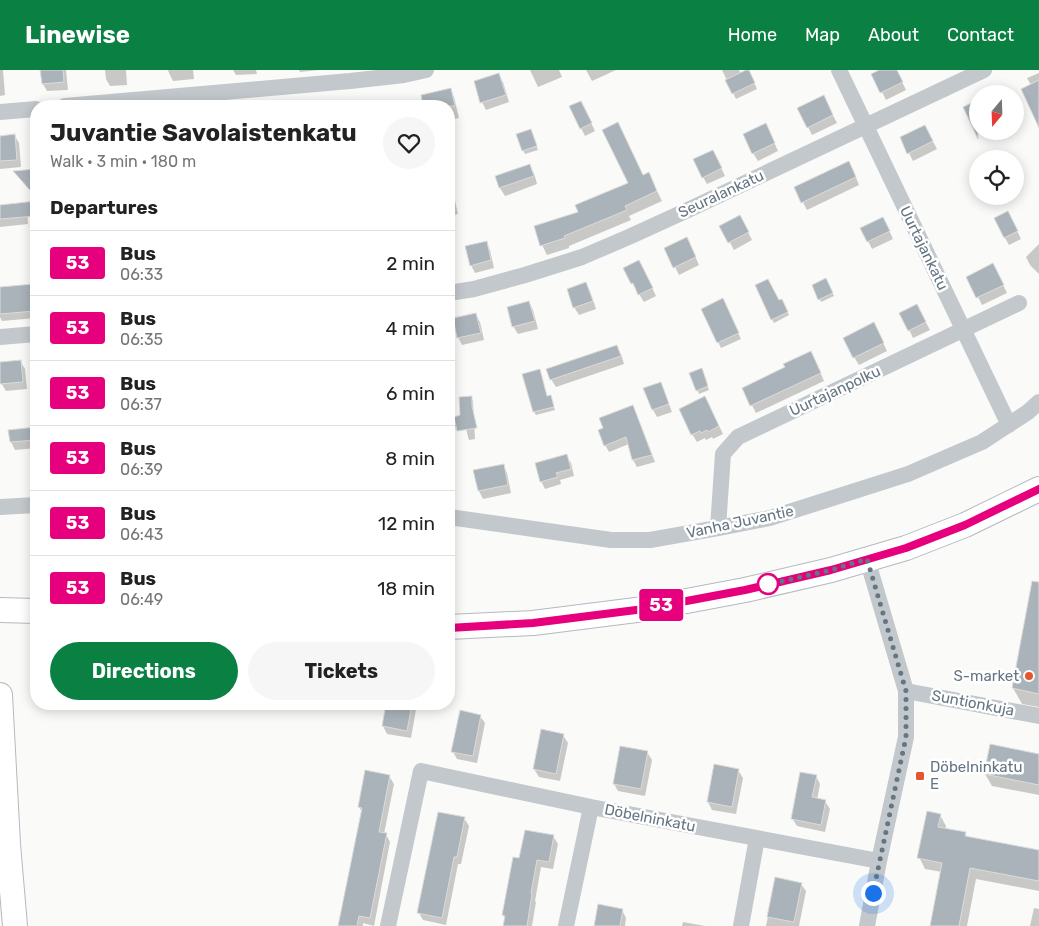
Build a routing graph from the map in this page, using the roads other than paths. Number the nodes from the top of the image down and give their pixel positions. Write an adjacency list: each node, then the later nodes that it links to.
1 (426, 70): 4 (street)
2 (839, 70): 7 (street, Uurtajankatu)
3 (984, 70): 7 (street, Seuralankatu)
4 (133, 100)
5 (30, 110): 6 (street)
6 (0, 112)
7 (865, 126): 8 (street, Seuralankatu); 10 (street, Uurtajankatu)
8 (455, 292)
9 (1019, 304): 10 (street, Uurtajanpolku)
10 (964, 330): 14 (street, Uurtajankatu); 19 (street, Uurtajanpolku)
11 (30, 334): 12 (street)
12 (0, 337)
13 (1039, 402): 14 (street, Vanha Juvantie)
14 (1009, 425): 19 (street, Vanha Juvantie)
15 (1039, 489): 20 (main road)
16 (30, 505): 17 (street)
17 (0, 507)
18 (455, 518): 19 (street, Vanha Juvantie)
19 (718, 528)
20 (867, 559): 23 (main road); 24 (street)
21 (0, 610): 22 (main road)
22 (30, 611)
23 (455, 628)
24 (906, 691): 26 (street, Suntionkuja); 29 (street)
25 (0, 695): 30 (main road)
26 (1039, 716)
27 (591, 807): 28 (street, Döbelninkatu); 31 (street, Döbelninkatu); 32 (street)
28 (757, 838): 29 (street, Döbelninkatu); 33 (street)
29 (879, 861): 34 (street)
30 (16, 926)
31 (388, 926)
32 (566, 926)
33 (741, 926)
34 (867, 926)

